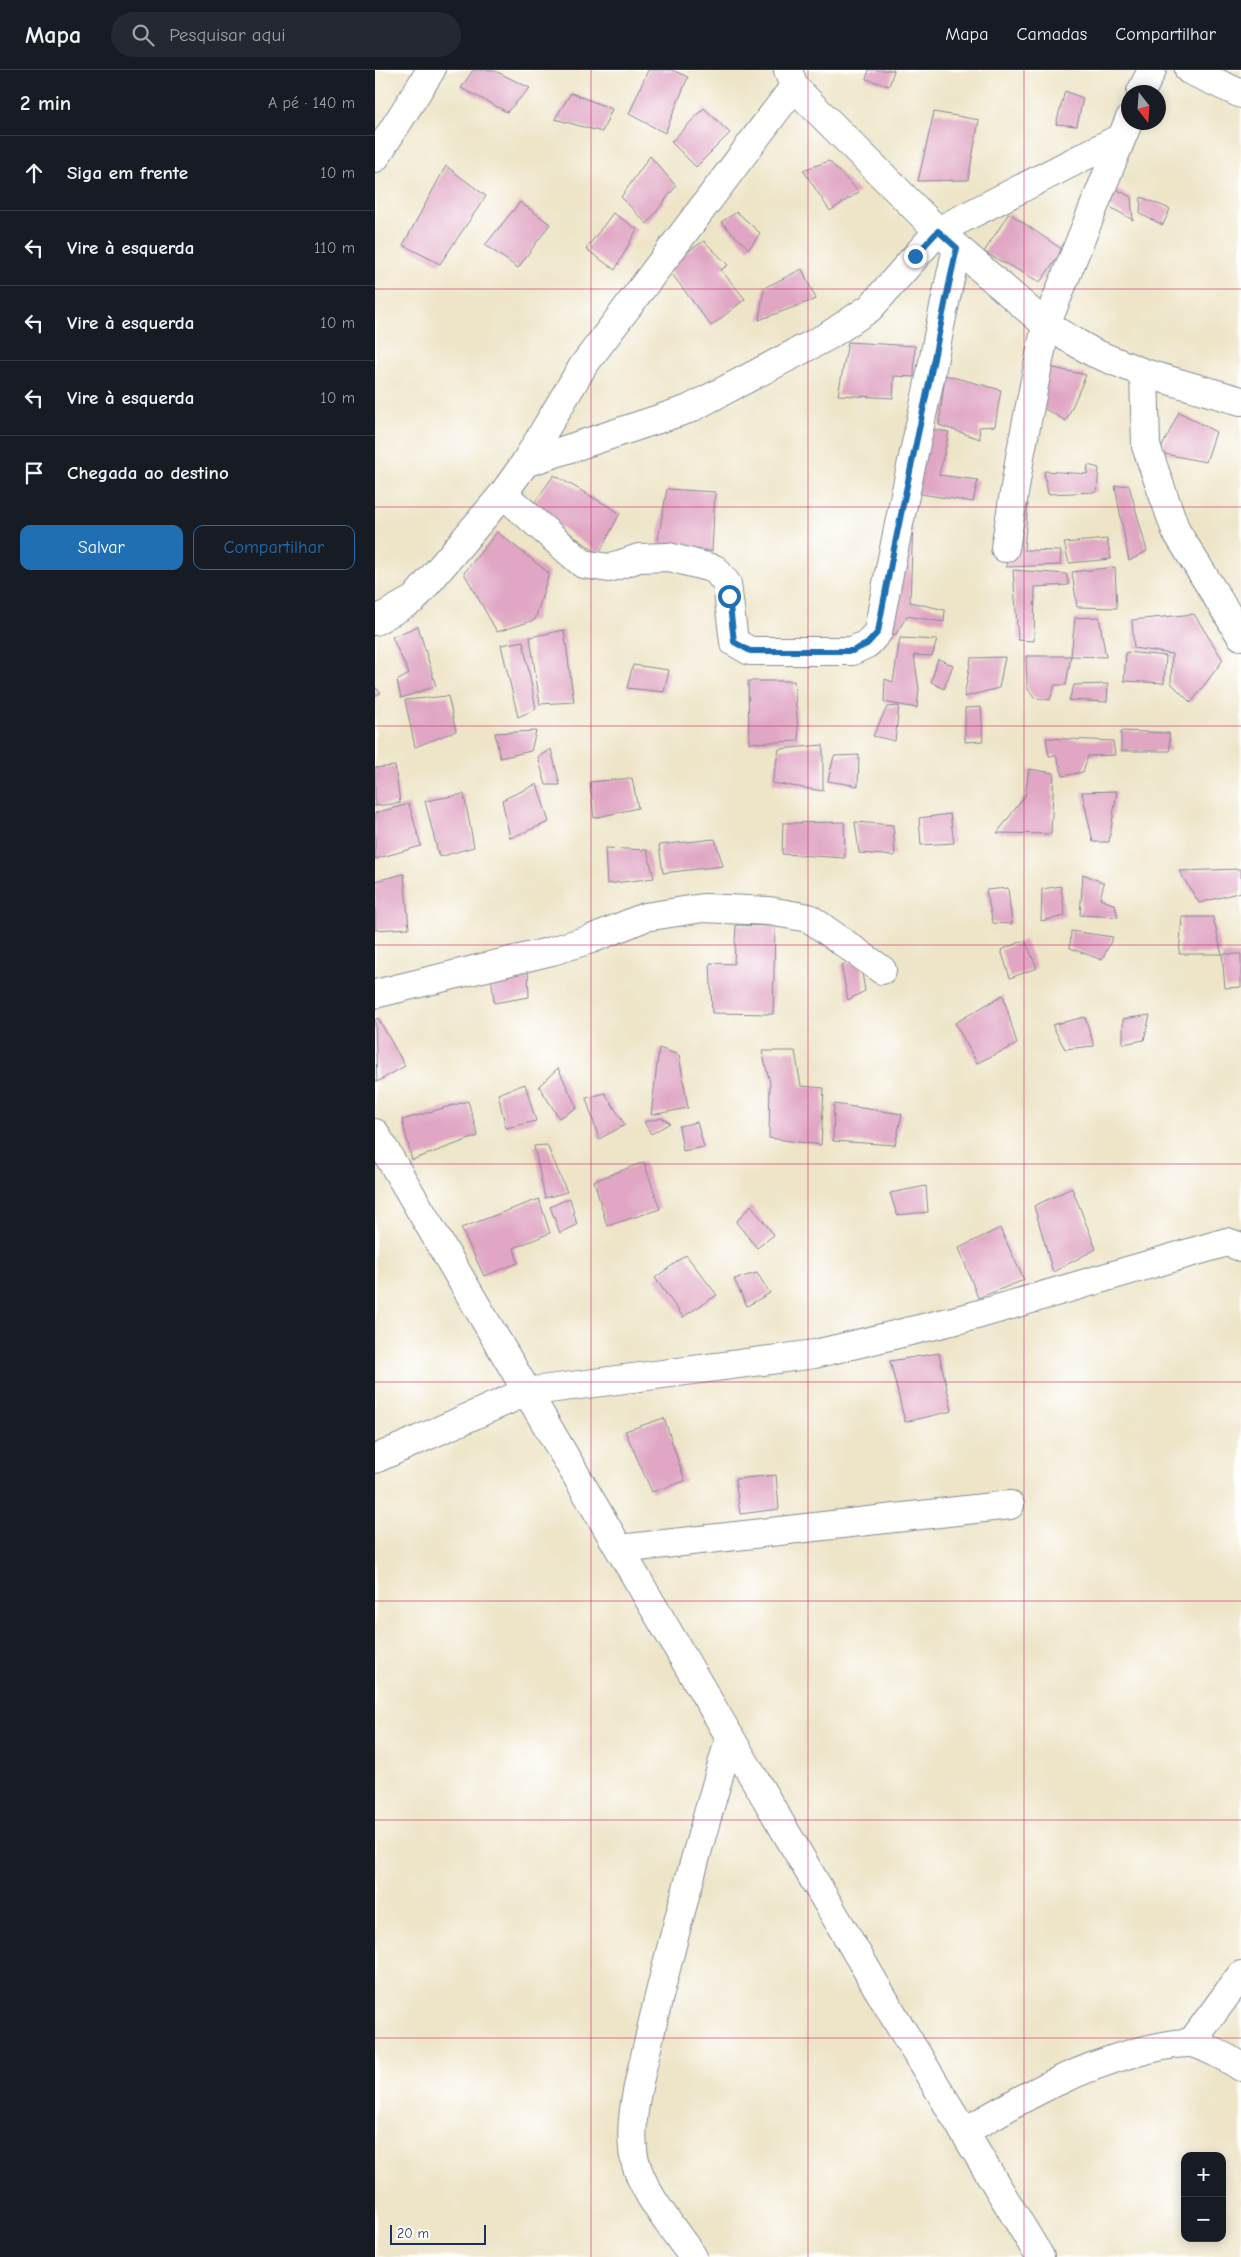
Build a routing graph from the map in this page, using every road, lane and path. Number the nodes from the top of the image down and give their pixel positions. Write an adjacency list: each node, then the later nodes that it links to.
1 (431, 70): 9 (street)
2 (1152, 70): 5 (street)
3 (1189, 70): 6 (street)
4 (791, 78): 10 (street); 14 (street)
5 (1144, 85)
6 (1241, 94)
7 (1122, 130): 10 (street)
8 (1124, 130): 11 (street)
9 (375, 158)
10 (948, 240): 11 (street); 14 (street); 15 (street)
11 (1046, 325): 12 (street); 16 (street)
12 (1144, 374): 13 (street); 18 (street)
13 (1241, 401)
14 (525, 463): 15 (street)
15 (503, 494): 17 (street)
16 (1005, 548)
17 (375, 621)
18 (1241, 636)
19 (882, 970): 20 (street)
20 (375, 994)
21 (375, 1133): 23 (street)
22 (1241, 1247): 23 (street)
23 (526, 1392): 24 (street); 26 (street)
24 (375, 1459)
25 (1011, 1505): 26 (street)
26 (621, 1549): 27 (street)
27 (731, 1737): 31 (street); 32 (street)
28 (1241, 1975): 29 (street)
29 (1191, 2043): 30 (street); 31 (street)
30 (1241, 2067)
31 (964, 2132): 33 (street)
32 (693, 2257)
33 (1040, 2257)

